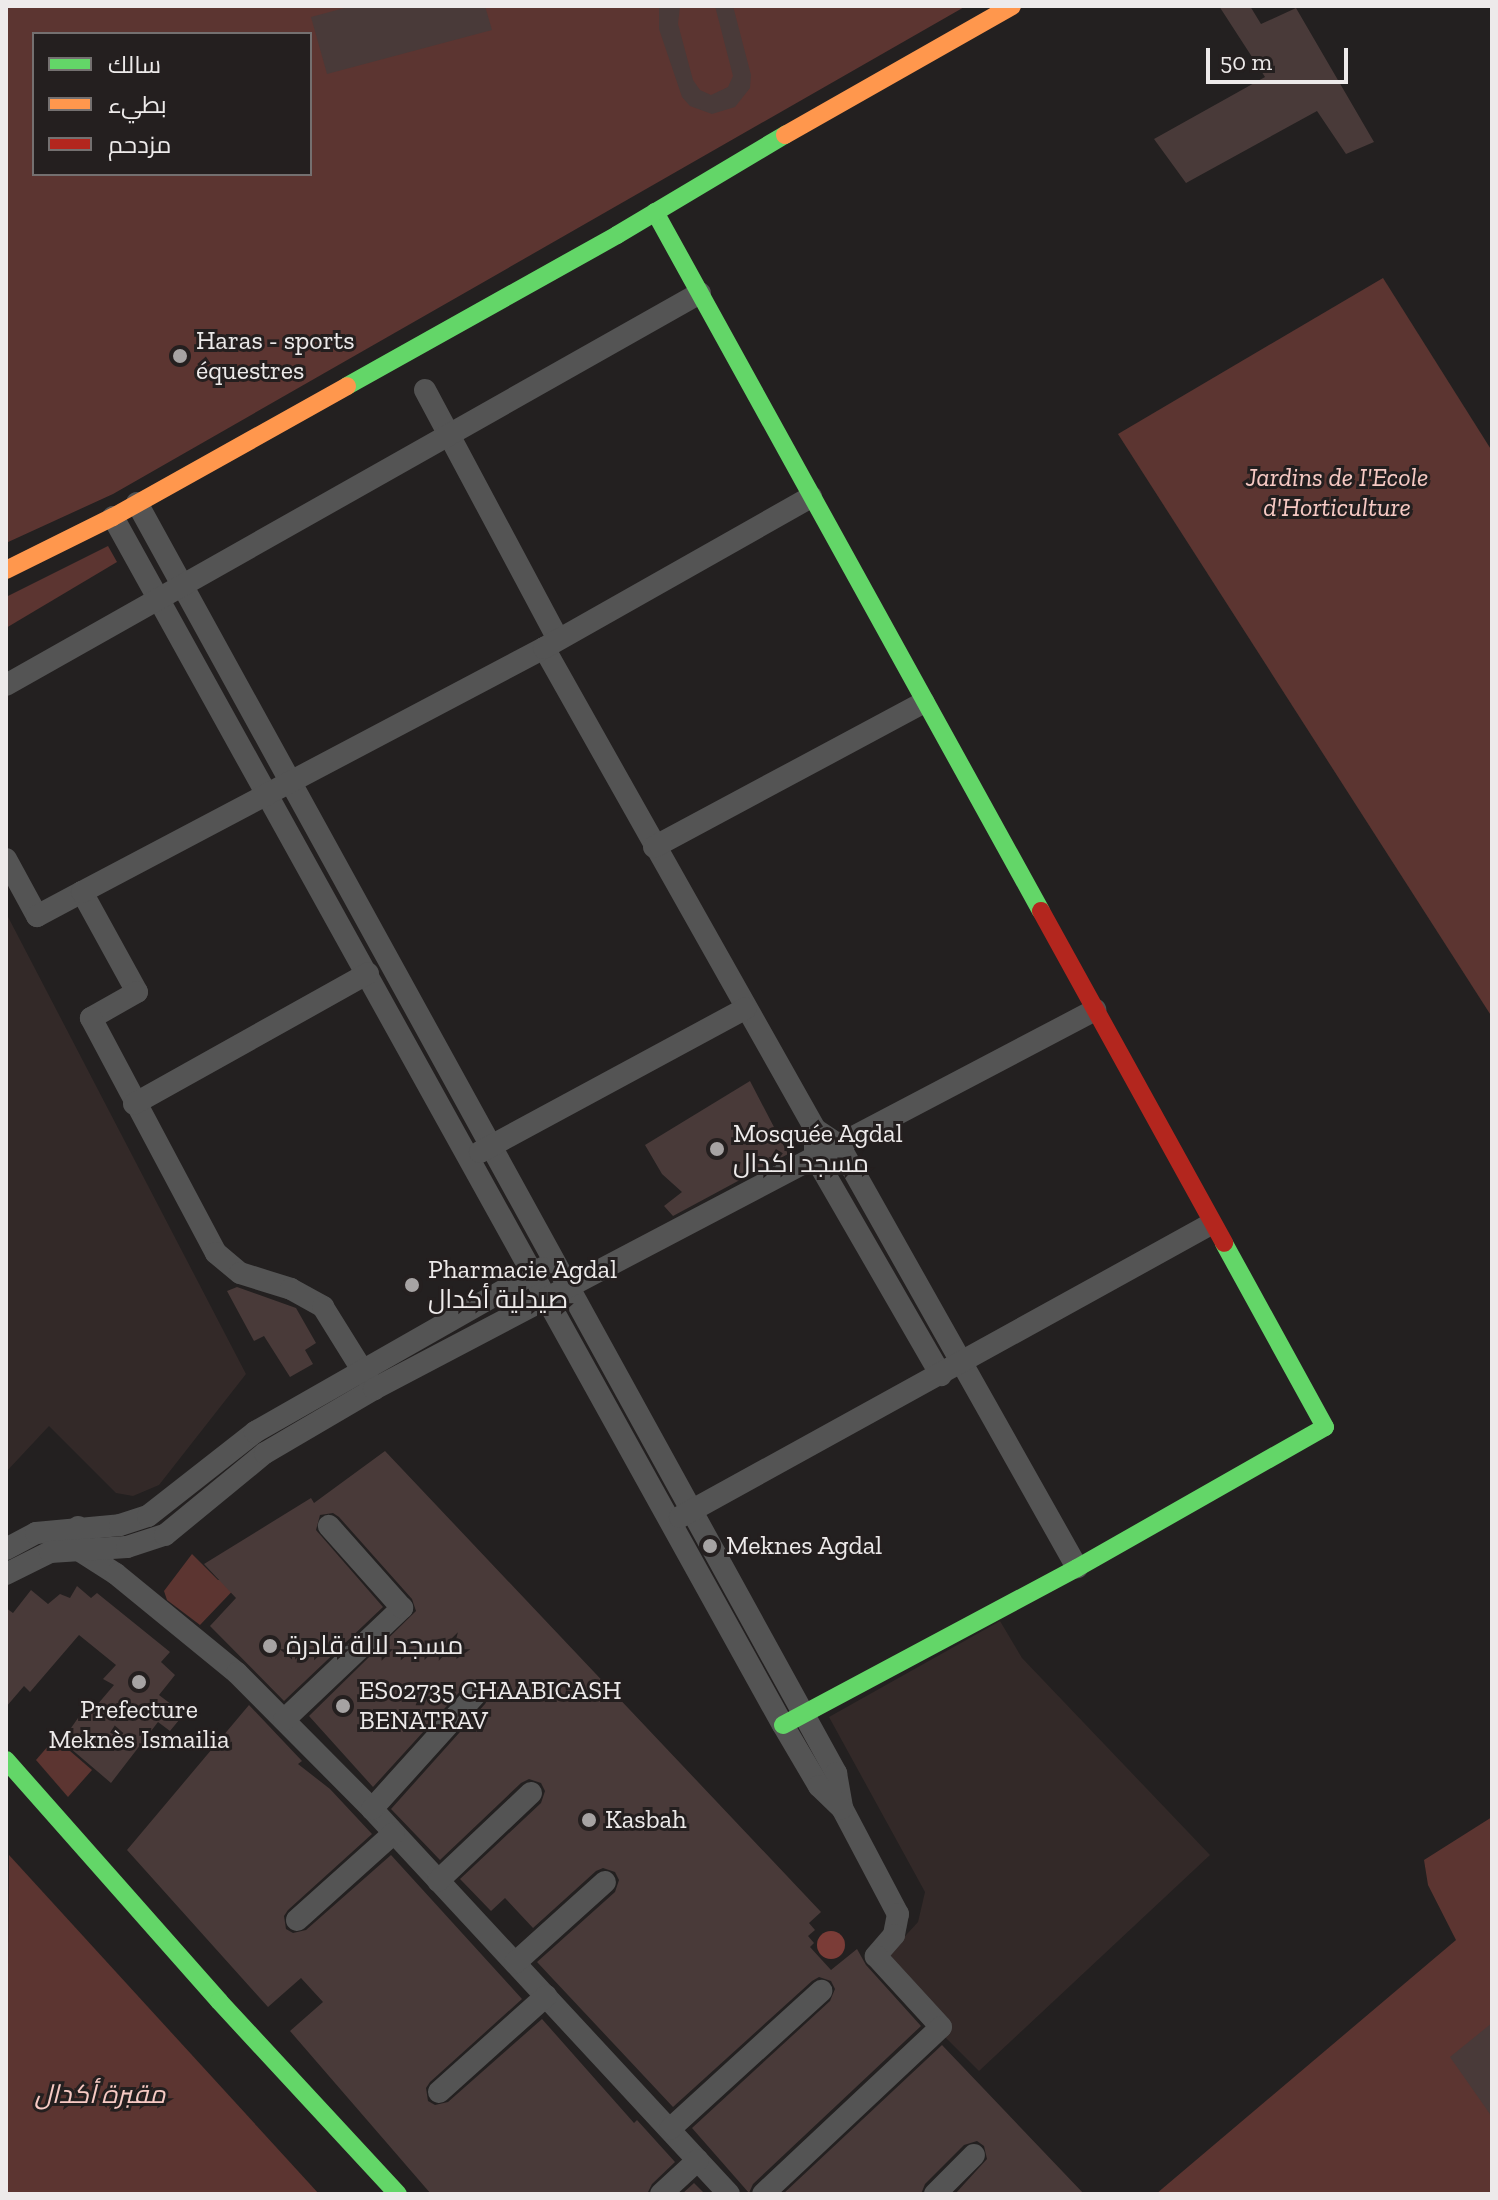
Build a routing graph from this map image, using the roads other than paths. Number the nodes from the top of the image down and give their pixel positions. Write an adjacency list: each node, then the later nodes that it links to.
1 (1012, 6): 2 (main road)
2 (655, 212): 3 (main road); 7 (main road)
3 (700, 293): 5 (street); 6 (main road)
4 (425, 390): 5 (street)
5 (449, 436): 10 (street); 12 (street)
6 (811, 497): 12 (street); 14 (main road)
7 (137, 503): 8 (main road); 10 (street)
8 (113, 517): 9 (main road); 11 (street)
9 (6, 570)
10 (181, 587): 11 (street); 15 (street)
11 (161, 598): 13 (street); 16 (street)
12 (551, 644): 15 (street); 17 (street)
13 (6, 685)
14 (924, 702): 17 (street); 22 (main road)
15 (291, 781): 16 (street); 26 (street)
16 (267, 792): 19 (street); 20 (street)
17 (654, 847): 21 (street)
18 (6, 859): 19 (street)
19 (82, 892): 23 (street)
20 (368, 973): 23 (street); 28 (street)
21 (746, 1008): 24 (street); 26 (street)
22 (1095, 1010): 25 (street); 29 (main road)
23 (134, 1104): 36 (street)
24 (815, 1129): 25 (street); 27 (street)
25 (839, 1145): 27 (street); 34 (street)
26 (491, 1146): 28 (street); 30 (street)
27 (815, 1157): 32 (street); 35 (street)
28 (469, 1159): 31 (street)
29 (1211, 1224): 34 (street); 42 (main road)
30 (553, 1262): 31 (street); 32 (street)
31 (531, 1274): 33 (street); 36 (street)
32 (567, 1288): 33 (street); 37 (street)
33 (546, 1299): 36 (street); 37 (street)
34 (963, 1362): 35 (street); 42 (street)
35 (941, 1375): 37 (street)
36 (367, 1380): 39 (street); 40 (street)
37 (682, 1516): 46 (street); 48 (street)
38 (329, 1526): 47 (street)
39 (79, 1535): 40 (street); 41 (street); 43 (street); 44 (street)
40 (102, 1548): 44 (street)
41 (6, 1549)
42 (1077, 1568): 46 (main road)
43 (6, 1574)
44 (116, 1574): 47 (street)
45 (475, 1695): 53 (street)
46 (804, 1714): 48 (main road); 52 (street)
47 (284, 1720): 53 (street)
48 (783, 1725): 52 (street)
49 (6, 1760): 66 (main road)
50 (6, 1787): 65 (main road)
51 (531, 1793): 55 (street)
52 (842, 1808): 69 (street)
53 (372, 1809): 54 (street)
54 (394, 1833): 55 (street); 57 (street)
55 (438, 1881): 58 (street)
56 (605, 1882): 58 (street)
57 (297, 1920)
58 (515, 1963): 60 (street)
59 (821, 1991): 62 (street)
60 (546, 1996): 61 (street); 62 (street)
61 (439, 2092)
62 (670, 2129): 64 (street)
63 (974, 2155): 70 (street)
64 (698, 2160): 67 (street); 68 (street)
65 (375, 2194)
66 (398, 2194)
67 (661, 2194)
68 (729, 2194)
69 (763, 2194)
70 (935, 2194)

